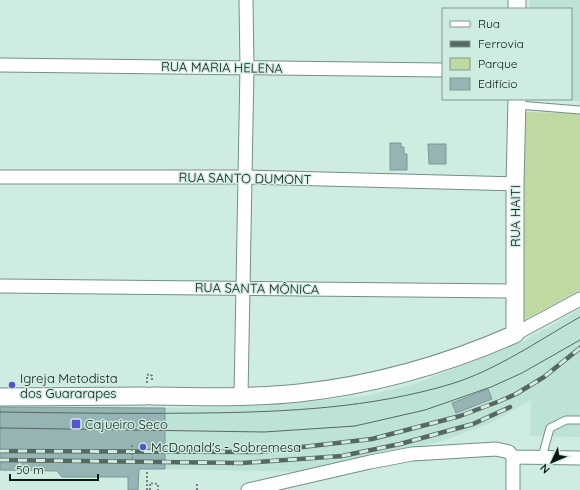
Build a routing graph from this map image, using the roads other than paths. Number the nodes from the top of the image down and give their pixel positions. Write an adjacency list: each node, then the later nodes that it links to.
1 (246, 0): 3 (street)
2 (0, 65): 3 (street, RUA MARIA HELENA)
3 (247, 67): 4 (street, RUA MARIA HELENA); 8 (street)
4 (442, 70)
5 (518, 102): 6 (lane); 9 (street, RUA HAITI)
6 (580, 110)
7 (0, 177): 8 (street, RUA SANTO DUMONT)
8 (244, 177): 9 (street, RUA SANTO DUMONT); 11 (street)
9 (515, 184): 12 (street, RUA HAITI)
10 (0, 286): 11 (street, RUA SANTA MÔNICA)
11 (242, 288): 12 (street, RUA SANTA MÔNICA); 15 (street)
12 (514, 291): 14 (street, RUA HAITI)
13 (580, 298): 14 (street)
14 (515, 334): 15 (street)
15 (241, 396): 16 (street)
16 (0, 397)
17 (580, 420): 19 (lane)
18 (513, 457): 19 (street); 21 (street); 22 (street)
19 (542, 457): 20 (street)
20 (580, 458)
21 (248, 490)
22 (513, 490)

